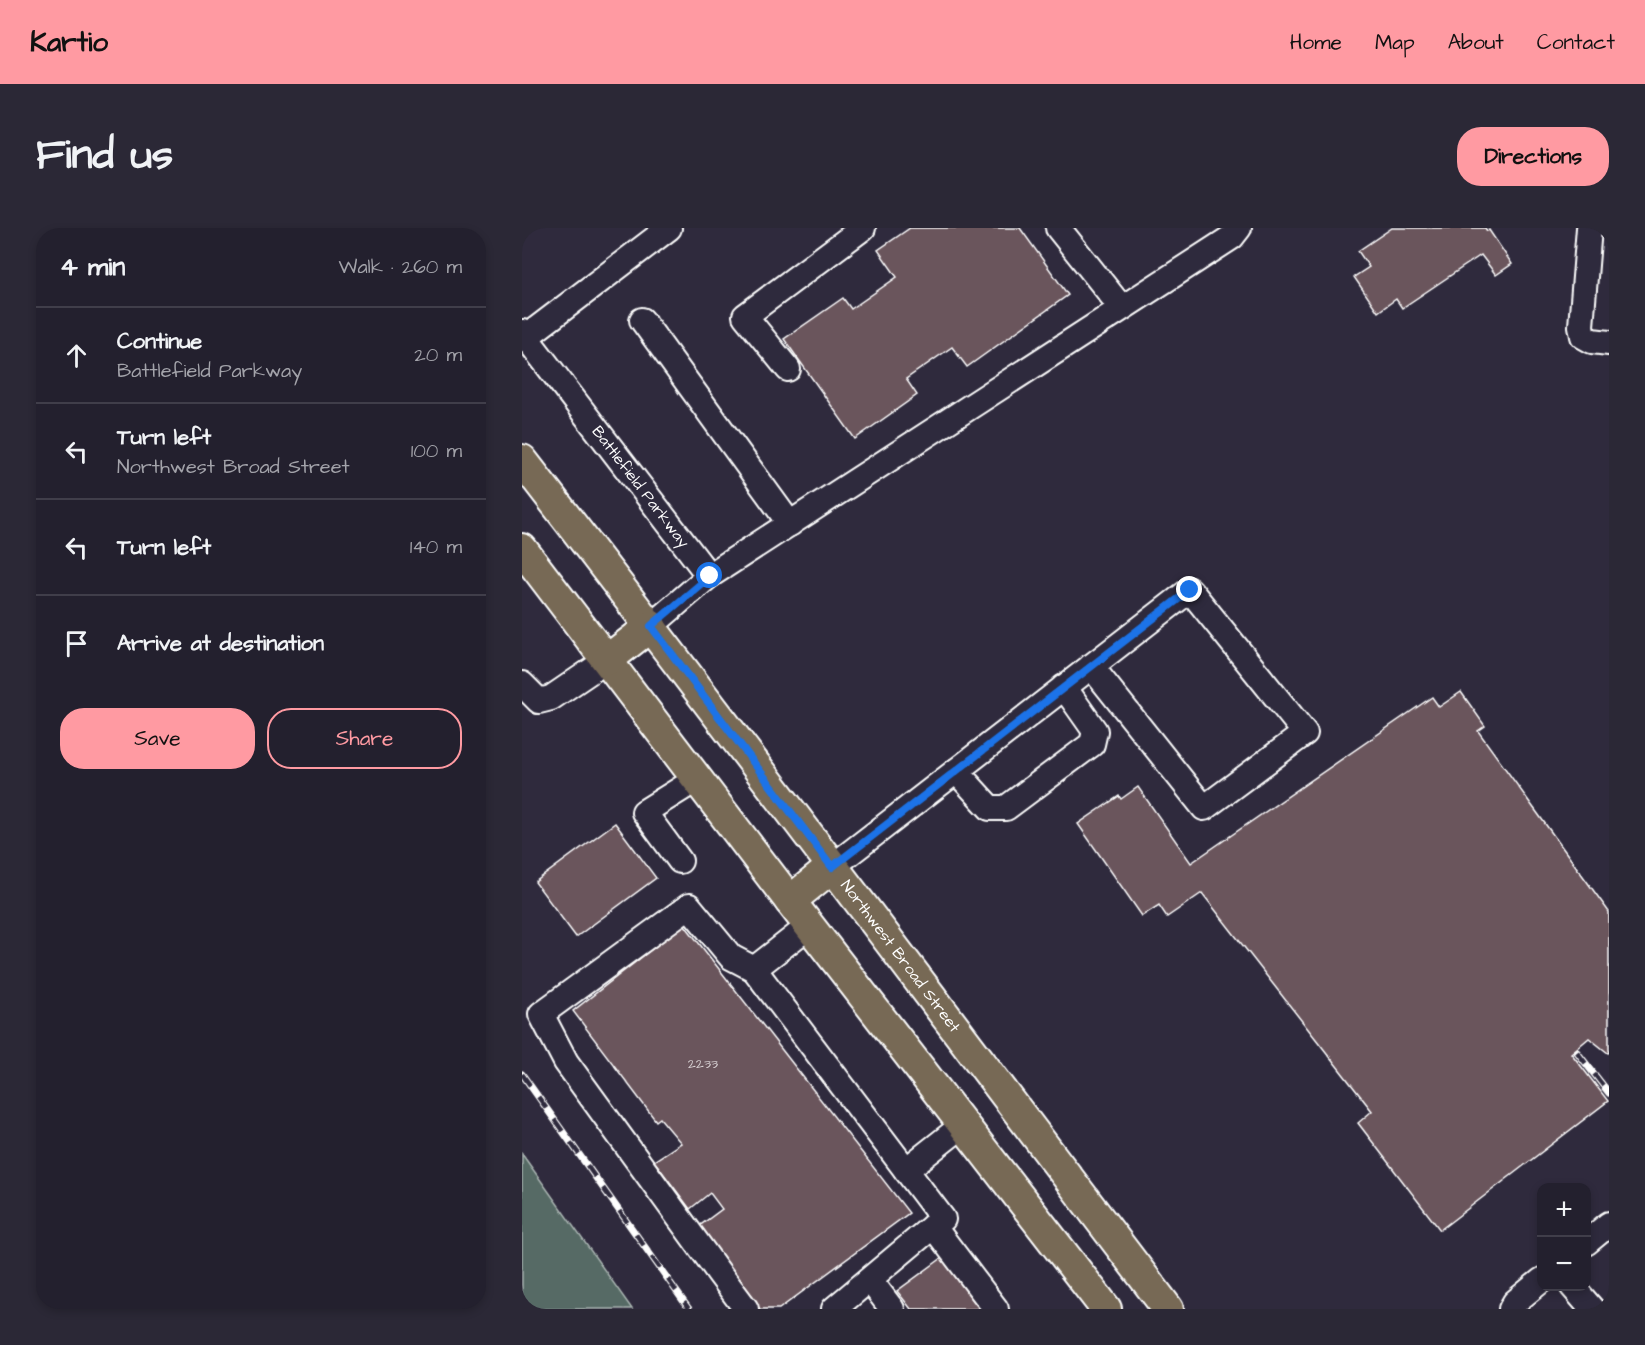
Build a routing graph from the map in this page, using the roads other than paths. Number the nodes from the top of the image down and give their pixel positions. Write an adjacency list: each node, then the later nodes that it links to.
1 (669, 228): 8 (street, Battlefield Parkway)
2 (863, 228): 10 (street)
3 (1058, 228): 6 (street)
4 (1239, 228): 6 (street)
5 (1589, 228): 9 (street)
6 (1121, 307): 12 (street)
7 (642, 320): 12 (street)
8 (524, 334): 14 (street, Battlefield Parkway)
9 (1609, 343)
10 (788, 369)
11 (522, 460): 15 (main road, Northwest Broad Street)
12 (790, 524): 14 (street)
13 (522, 549): 16 (main road)
14 (710, 576): 15 (street)
15 (651, 626): 16 (main road); 23 (main road, Northwest Broad Street)
16 (607, 660): 18 (street); 21 (main road)
17 (1091, 666): 17 (street); 19 (street)
18 (522, 684)
19 (1064, 687): 20 (street); 20 (street)
20 (956, 771): 23 (street)
21 (697, 779): 22 (street); 24 (main road)
22 (680, 861)
23 (832, 867): 24 (main road); 35 (main road, Northwest Broad Street)
24 (790, 901): 25 (main road)
25 (809, 926): 26 (street); 27 (main road)
26 (754, 969): 28 (street); 36 (street)
27 (963, 1125): 28 (street); 40 (main road)
28 (906, 1170): 30 (street)
29 (1609, 1224): 31 (street)
30 (933, 1226): 32 (street); 39 (street)
31 (1591, 1240)
32 (870, 1280): 37 (street); 38 (street)
33 (1537, 1284): 41 (street)
34 (1576, 1291): 42 (street)
35 (1160, 1306)
36 (746, 1309)
37 (834, 1309)
38 (892, 1309)
39 (996, 1309)
40 (1106, 1309)
41 (1511, 1309)
42 (1592, 1309)

